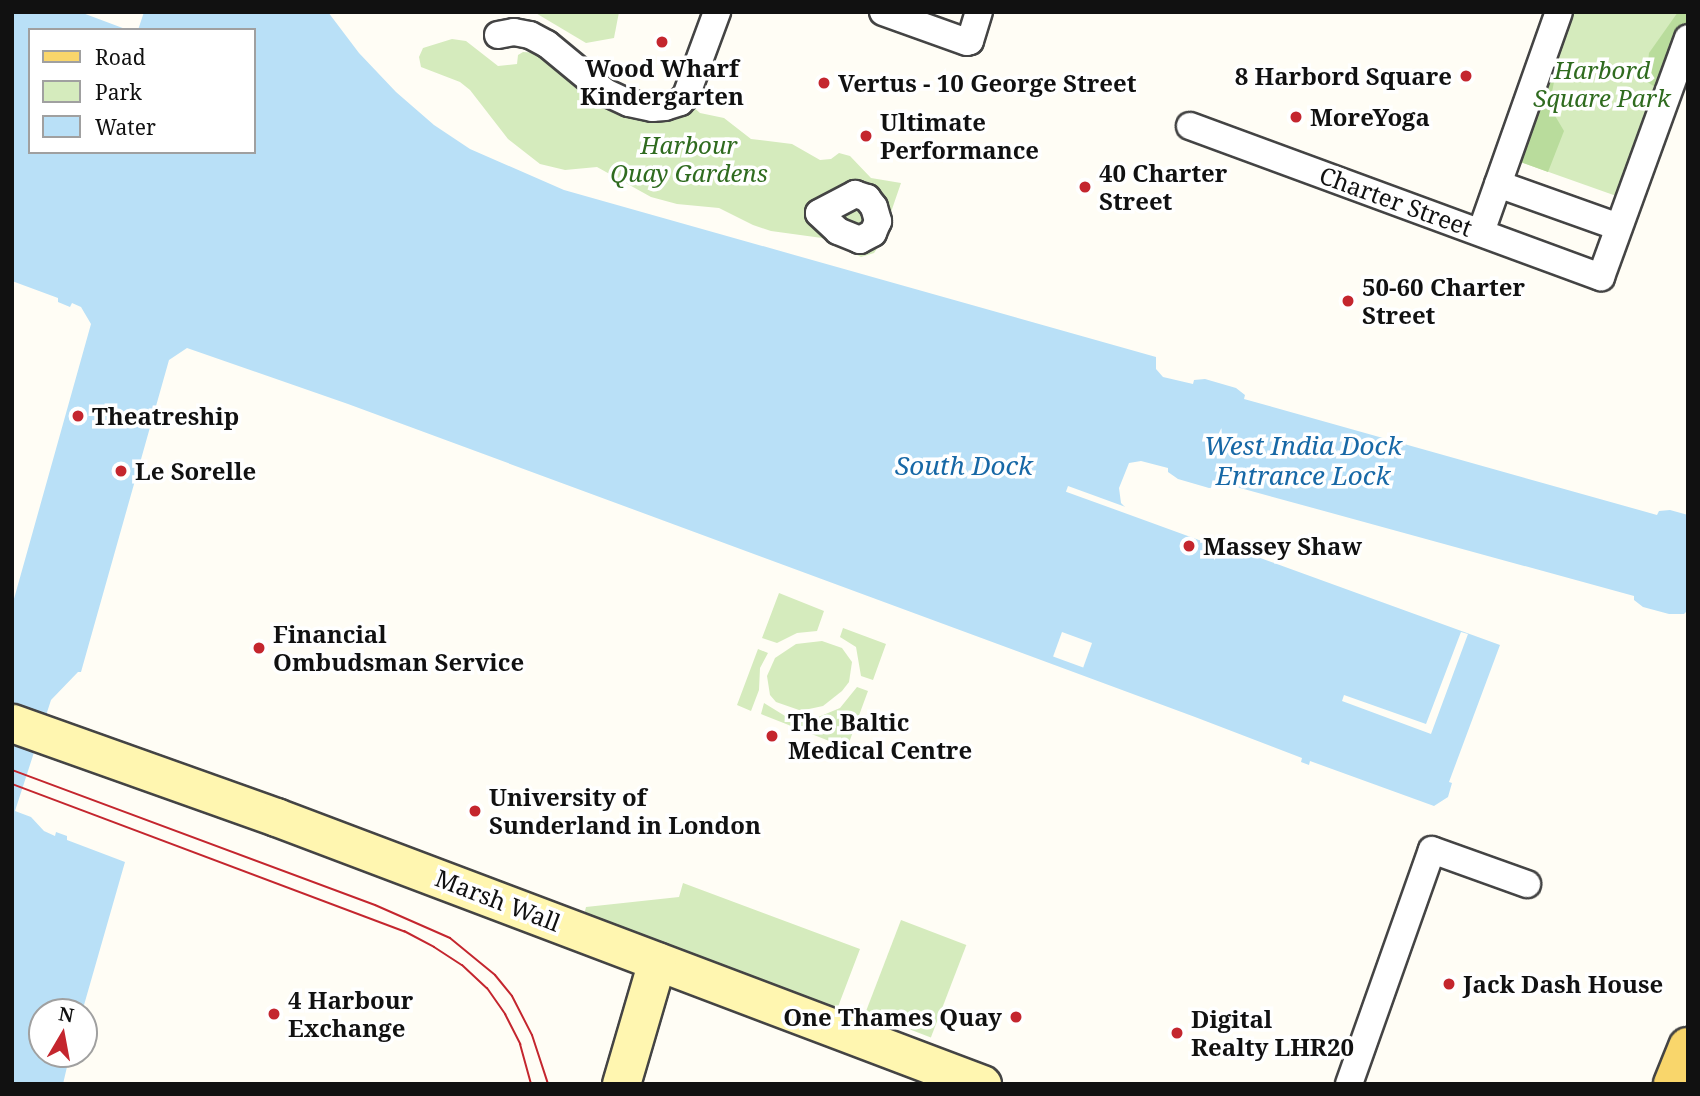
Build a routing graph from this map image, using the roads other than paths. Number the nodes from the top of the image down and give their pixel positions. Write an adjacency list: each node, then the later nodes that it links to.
1 (717, 12): 5 (street)
2 (883, 12): 3 (street)
3 (979, 12)
4 (1559, 12): 8 (street)
5 (498, 35)
6 (1688, 38): 9 (street)
7 (1190, 127): 10 (street, Charter Street)
8 (1498, 184): 9 (street); 10 (street)
9 (1619, 228): 10 (street, Charter Street)
10 (1481, 232)
11 (12, 723): 13 (street, Marsh Wall)
12 (1527, 884): 17 (street)
13 (657, 961): 15 (street); 16 (street, Marsh Wall)
14 (1688, 1047): 18 (main road)
15 (621, 1084)
16 (982, 1084)
17 (1349, 1084)
18 (1672, 1084)

